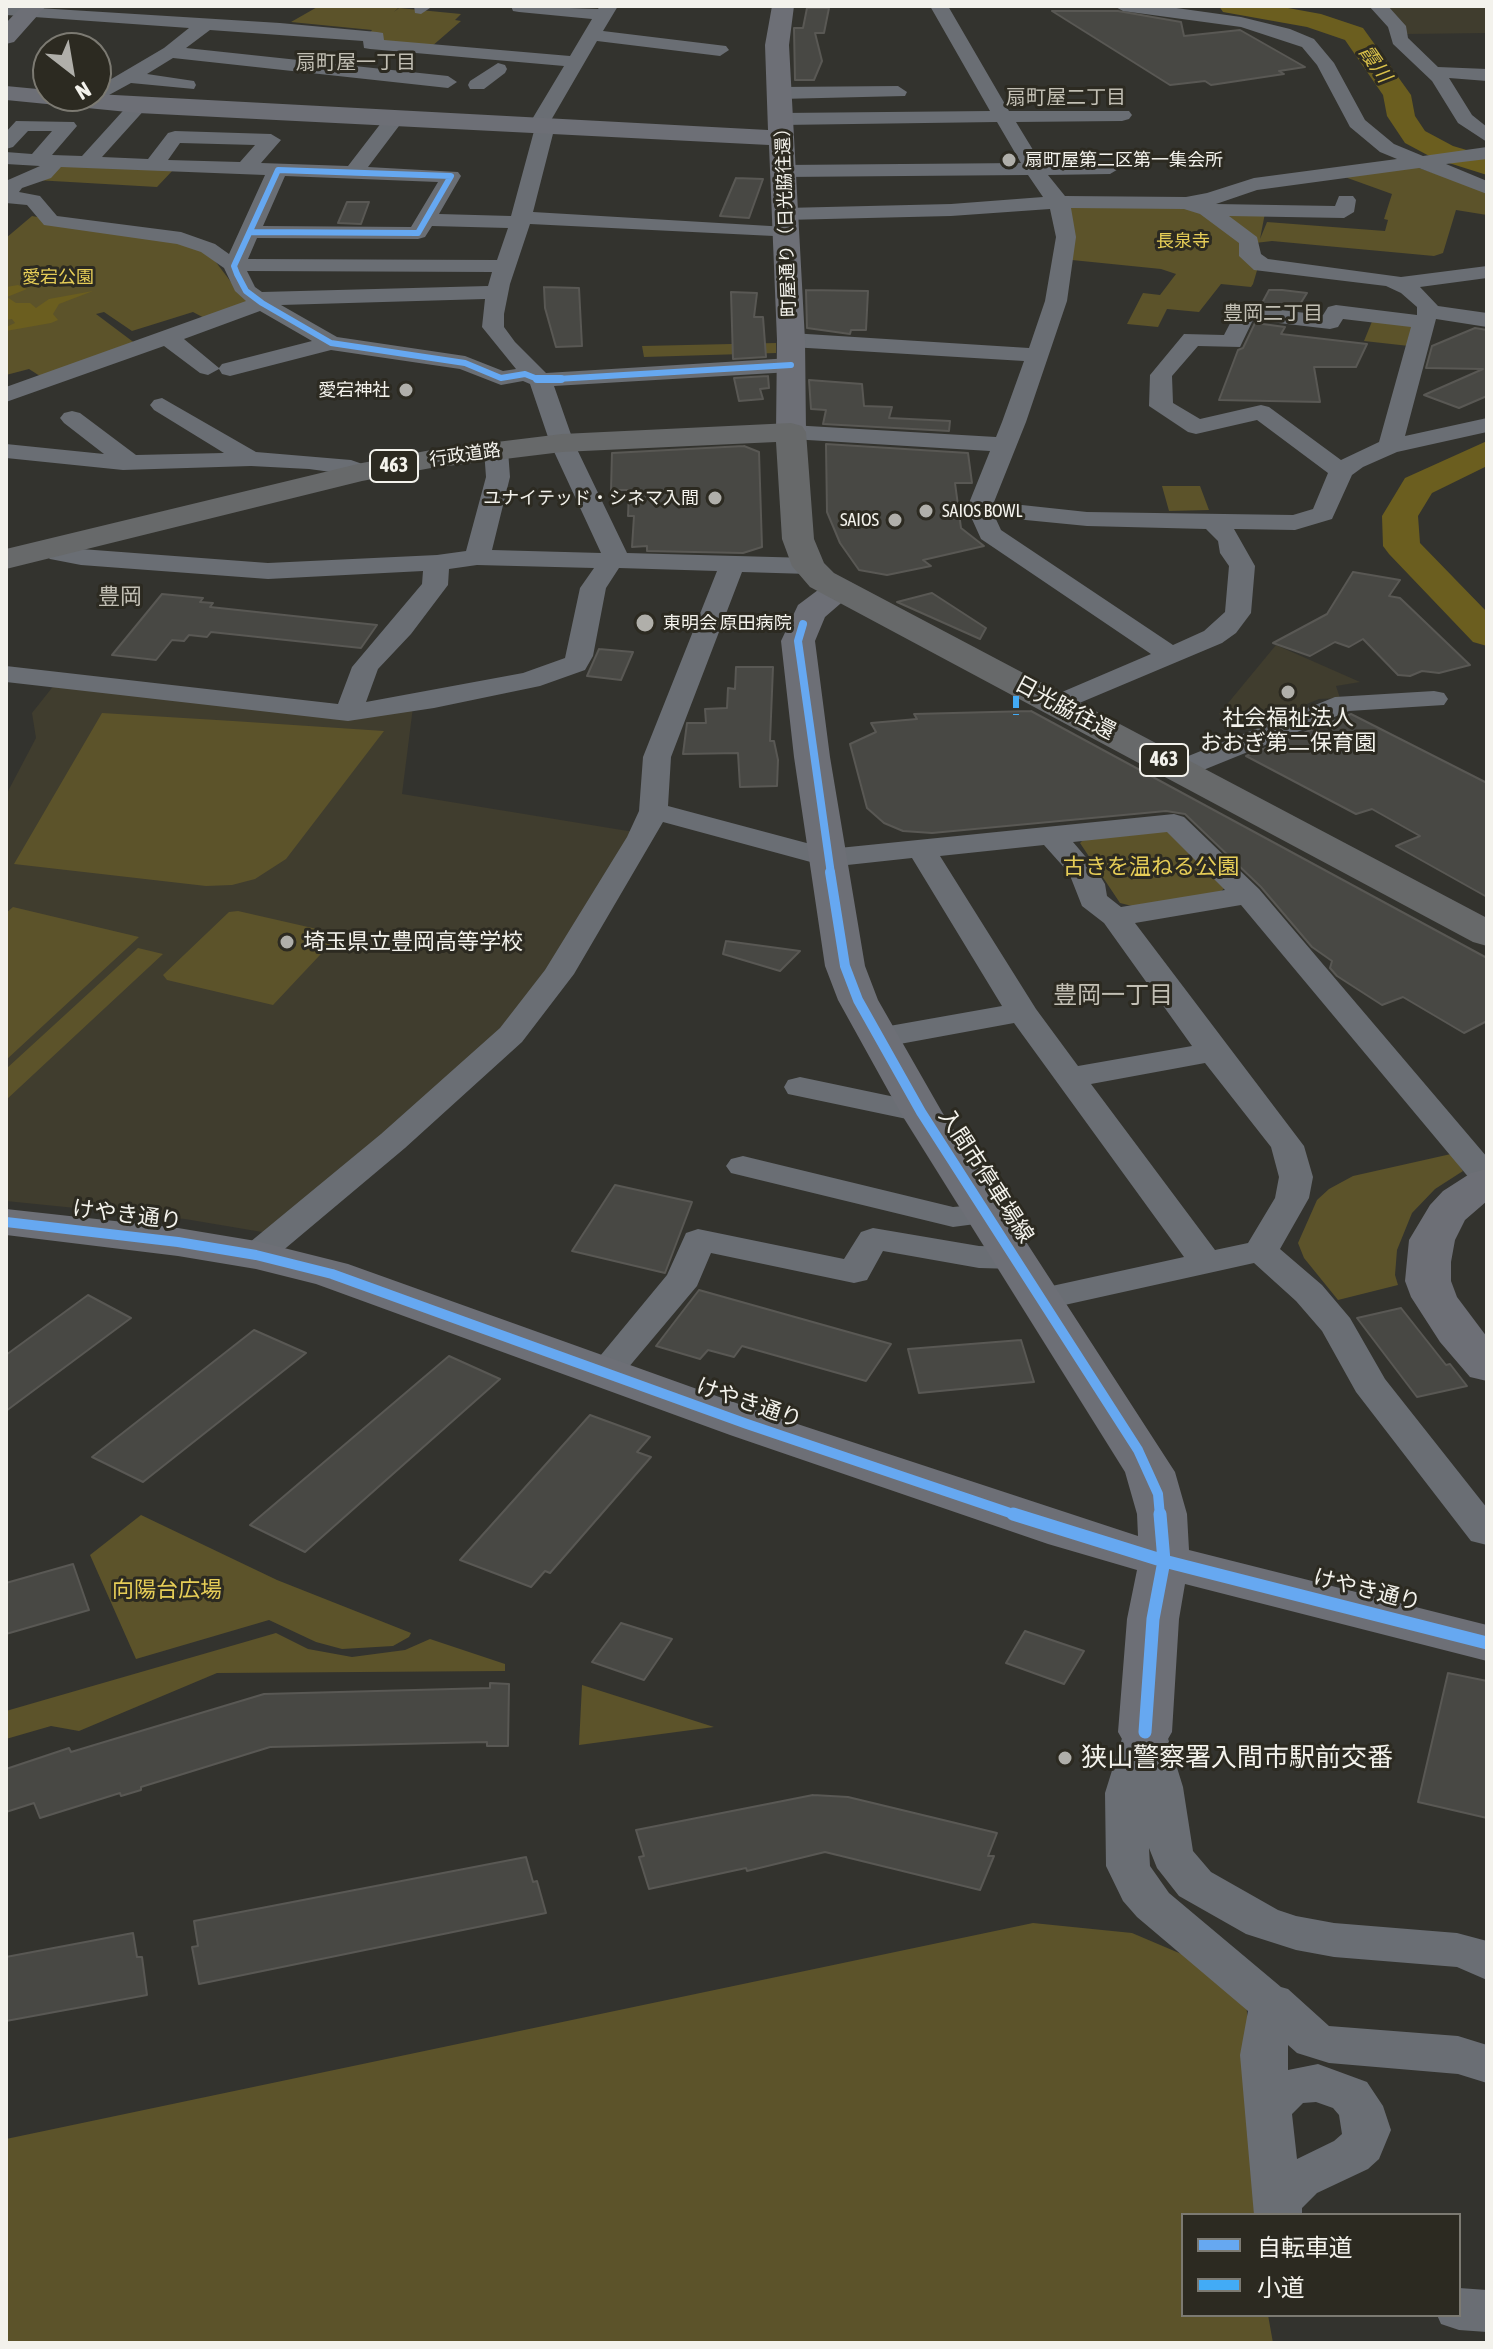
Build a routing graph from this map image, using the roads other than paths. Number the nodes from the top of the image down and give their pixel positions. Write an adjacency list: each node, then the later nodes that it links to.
1 (783, 6): 33 (street, 町屋通り（日光脇往還）)
2 (939, 6): 34 (street)
3 (1123, 6): 39 (street)
4 (1378, 6): 19 (street)
5 (519, 7): 7 (street)
6 (23, 10): 9 (street); 12 (street)
7 (606, 10): 11 (street)
8 (301, 12): 10 (street)
9 (206, 24): 10 (street); 15 (street)
10 (280, 28): 18 (street)
11 (592, 35): 14 (street); 18 (street)
12 (6, 37)
13 (326, 45): 16 (street)
14 (720, 50)
15 (170, 52): 20 (street); 22 (street)
16 (375, 59): 17 (street); 20 (street)
17 (498, 69): 18 (street); 25 (street)
18 (573, 69): 36 (street)
19 (1433, 72): 21 (street); 37 (street)
20 (358, 73): 23 (street)
21 (1487, 75)
22 (130, 77): 24 (street); 26 (street)
23 (448, 82)
24 (187, 85)
25 (477, 85)
26 (112, 87)
27 (898, 92): 33 (street)
28 (6, 93): 29 (street)
29 (32, 96)
30 (112, 103): 31 (street)
31 (138, 106): 35 (street); 43 (street)
32 (1122, 115): 34 (street)
33 (782, 117): 34 (street); 36 (street); 51 (street, 町屋通り（日光脇往還）)
34 (1004, 117): 50 (street)
35 (395, 118): 36 (street); 52 (street)
36 (542, 126): 58 (street)
37 (1487, 136)
38 (6, 143): 42 (street)
39 (1387, 148): 44 (street); 48 (street)
40 (1487, 153): 44 (street)
41 (6, 158): 42 (street)
42 (47, 160): 43 (street); 64 (street)
43 (87, 162): 45 (street)
44 (1422, 162): 48 (street); 53 (street)
45 (154, 164): 46 (street); 46 (street)
46 (246, 168): 49 (street)
47 (1110, 168): 50 (street)
48 (1372, 168): 56 (street)
49 (278, 170): 52 (street); 60 (street)
50 (1035, 170): 51 (street); 55 (street)
51 (784, 171): 59 (street, 町屋通り（日光脇往還）)
52 (354, 172): 57 (street)
53 (1487, 188)
54 (1346, 200): 56 (street)
55 (1059, 202): 56 (street); 59 (street); 76 (street)
56 (1196, 207): 61 (street)
57 (426, 220): 58 (street); 60 (street)
58 (520, 220): 59 (street); 66 (street)
59 (786, 223): 75 (street, 町屋通り（日光脇往還）)
60 (251, 232): 64 (street)
61 (1250, 244): 62 (street); 68 (street)
62 (1296, 247)
63 (1487, 252): 65 (street)
64 (236, 265): 66 (street); 70 (street)
65 (1487, 265)
66 (505, 266): 69 (street)
67 (1487, 272): 68 (street)
68 (1401, 283): 71 (street)
69 (498, 292): 70 (street); 77 (street)
70 (259, 301): 73 (street); 74 (street)
71 (1427, 317): 72 (street); 85 (street); 90 (street)
72 (1487, 320)
73 (166, 336): 74 (street); 78 (street)
74 (331, 343): 77 (street)
75 (791, 353): 76 (street); 77 (street); 82 (street, 町屋通り（日光脇往還）)
76 (1037, 355): 84 (street)
77 (540, 380): 83 (street)
78 (6, 395)
79 (162, 405): 88 (street)
80 (72, 418): 89 (street)
81 (1487, 425): 85 (street)
82 (791, 432): 83 (highway, 行政道路 / 463); 84 (street); 100 (highway)
83 (562, 443): 86 (highway, 行政道路 / 463); 97 (street)
84 (1004, 445): 92 (street)
85 (1390, 446): 90 (street)
86 (496, 450): 91 (highway, 行政道路 / 463); 95 (street)
87 (6, 451): 89 (street)
88 (251, 459): 89 (street); 91 (street)
89 (131, 463)
90 (1341, 471): 93 (street)
91 (362, 472): 94 (highway, 行政道路 / 463)
92 (979, 508): 93 (street); 102 (street)
93 (1212, 521): 102 (street)
94 (51, 548): 96 (highway, 行政道路 / 463); 98 (street)
95 (477, 557): 97 (street); 98 (street)
96 (6, 559)
97 (614, 561): 99 (street); 106 (street)
98 (437, 563): 106 (street)
99 (732, 565): 100 (street); 108 (street)
100 (809, 566): 101 (highway, 日光脇往還 / 463)
101 (838, 591): 105 (highway, 日光脇往還 / 463); 111 (street, 入間市停車場線)
102 (1170, 655): 105 (street)
103 (6, 674): 106 (street)
104 (1434, 699): 107 (street)
105 (1058, 704): 107 (highway, 日光脇往還 / 463)
106 (348, 713)
107 (1181, 769): 114 (highway, 日光脇往還 / 463)
108 (653, 811): 111 (street); 126 (street)
109 (1053, 837): 110 (street); 112 (street); 113 (street)
110 (922, 850): 111 (street); 115 (street)
111 (829, 858): 116 (street, 入間市停車場線)
112 (1248, 895): 113 (street); 122 (street)
113 (1115, 917): 117 (street)
114 (1487, 934)
115 (1022, 1012): 116 (street); 118 (street)
116 (878, 1038): 120 (street, 入間市停車場線)
117 (1213, 1052): 118 (street); 125 (street)
118 (1073, 1077): 128 (street)
119 (800, 1087): 120 (street)
120 (921, 1112): 123 (street, 入間市停車場線)
121 (743, 1166): 123 (street)
122 (1487, 1180): 130 (street)
123 (986, 1214): 127 (street, 入間市停車場線)
124 (6, 1222): 126 (street, けやき通り)
125 (1261, 1251): 128 (street); 132 (street)
126 (256, 1255): 131 (street, けやき通り)
127 (1015, 1258): 129 (street, 入間市停車場線); 131 (street)
128 (1207, 1264): 129 (street)
129 (1042, 1299): 133 (street, 入間市停車場線)
130 (1487, 1366)
131 (604, 1373): 133 (street, けやき通り)
132 (1485, 1532)
133 (1164, 1561): 134 (street, けやき通り); 135 (street, 入間市停車場線)
134 (1484, 1640)
135 (1145, 1732): 136 (street); 137 (street)
136 (1487, 1963)
137 (1272, 2002): 138 (street); 139 (street)
138 (1477, 2056)
139 (1266, 2111): 140 (street); 140 (street)
140 (1277, 2209)
141 (1461, 2309): 142 (street)
142 (1487, 2311)

